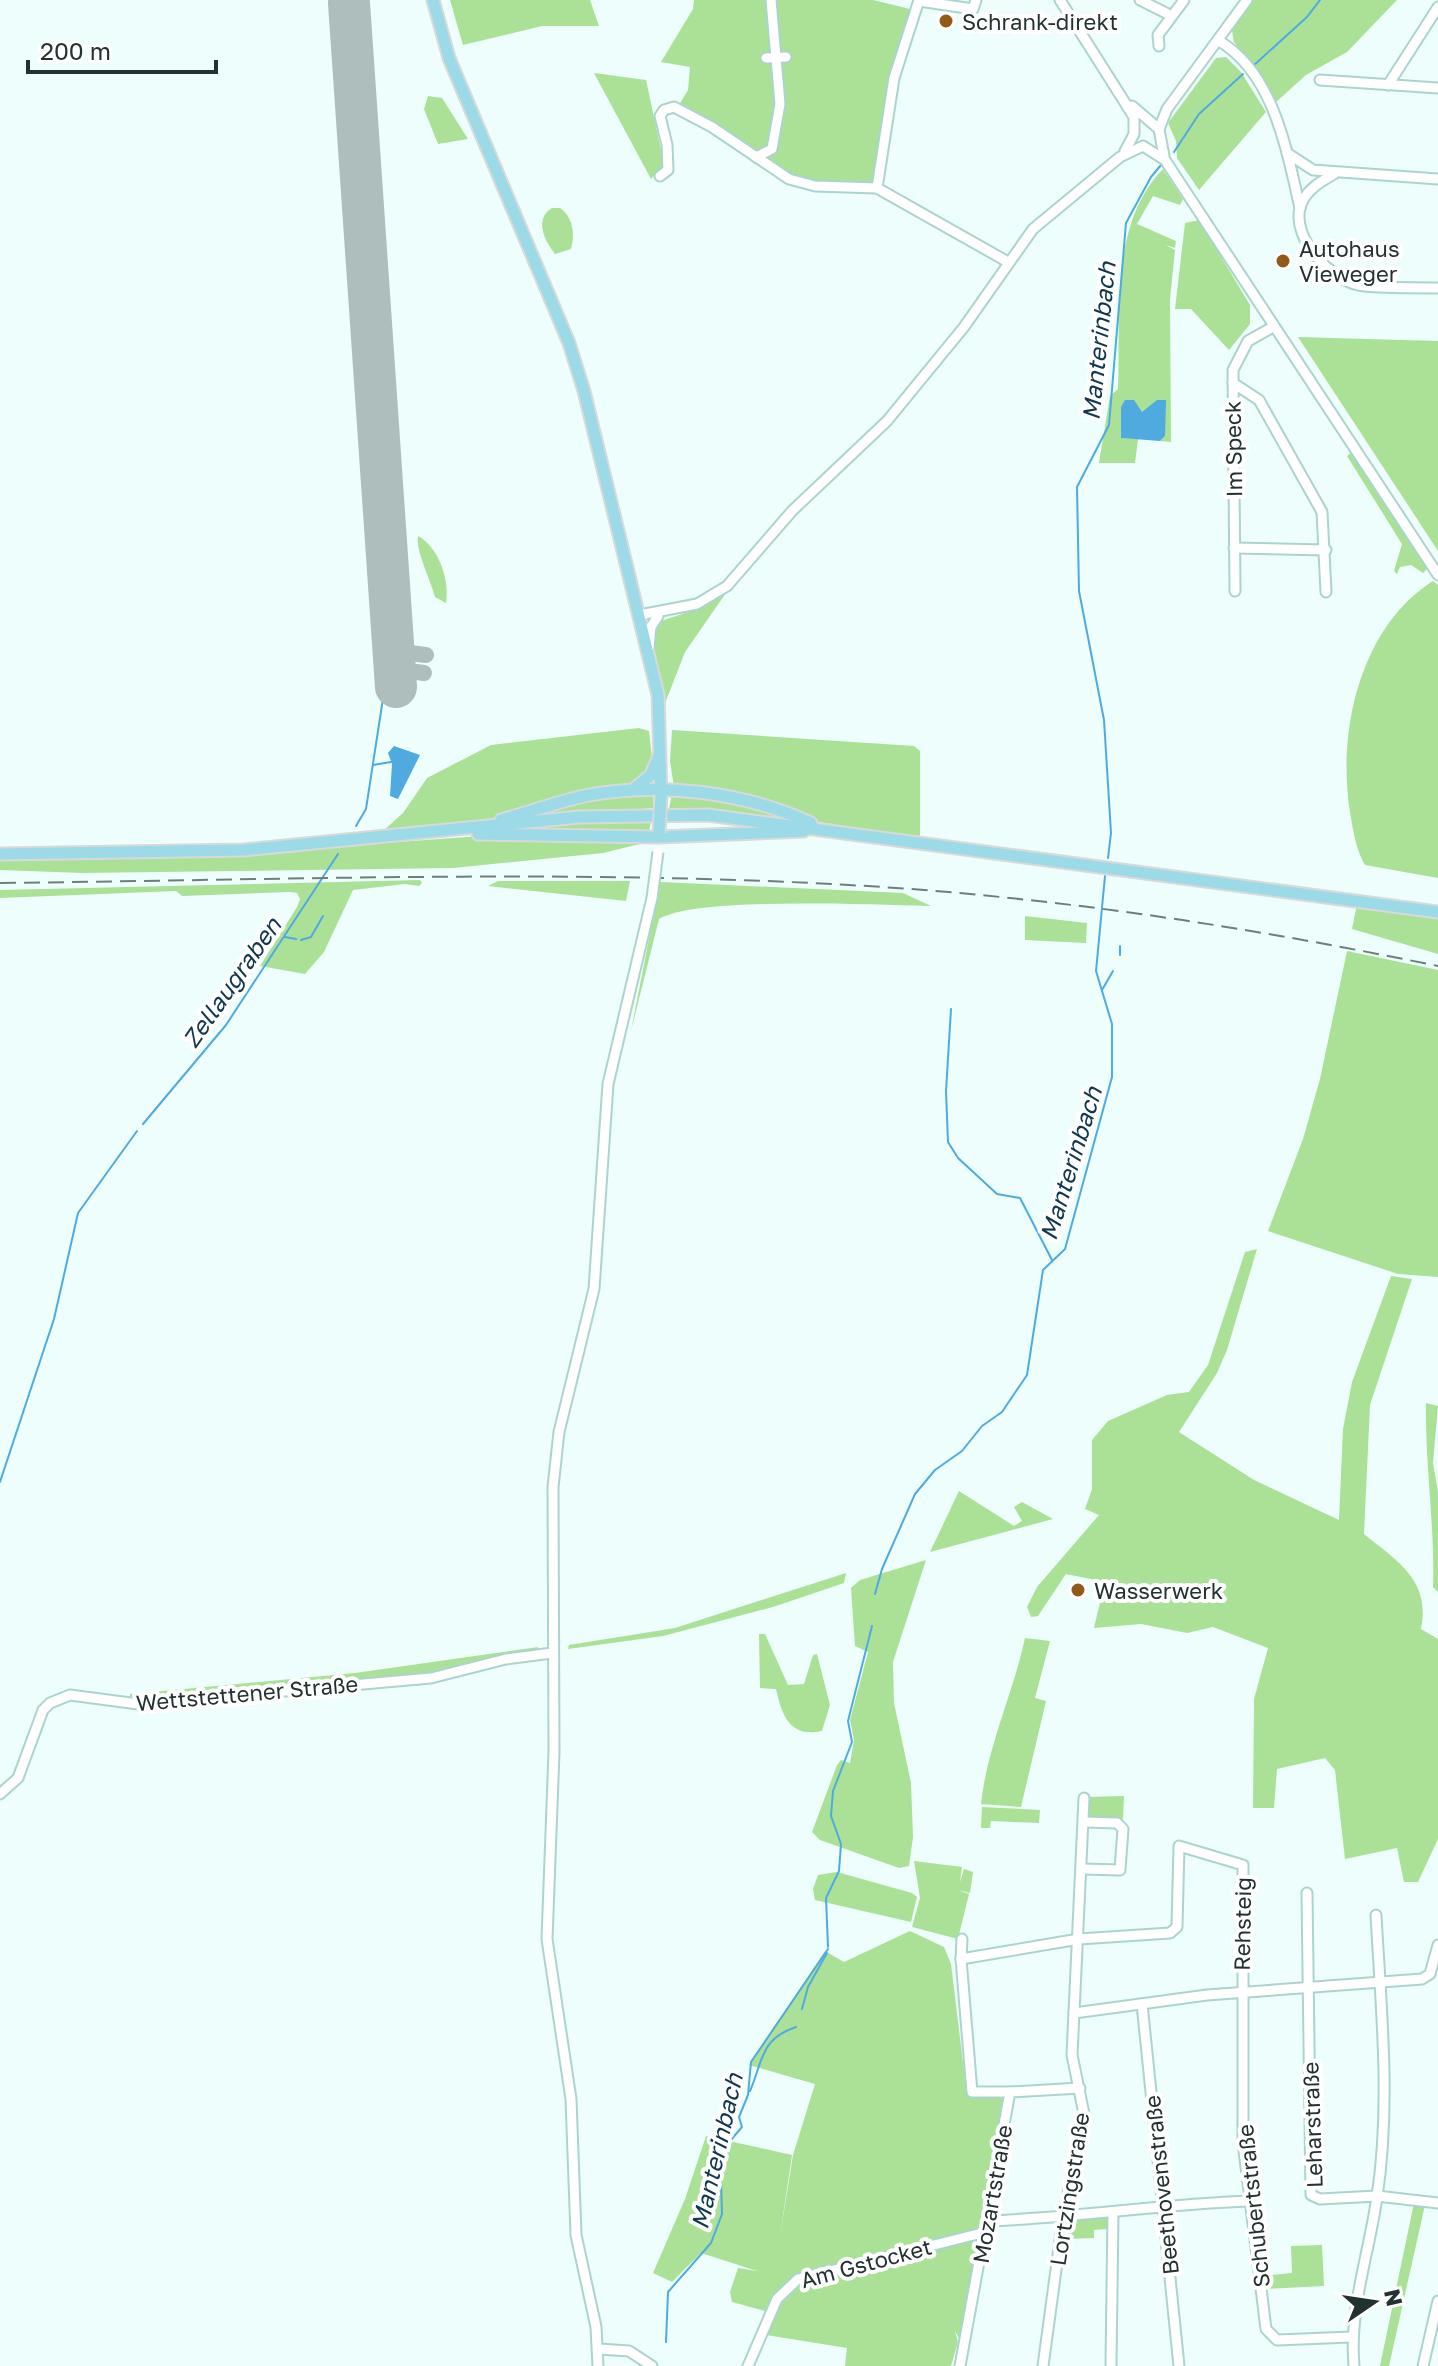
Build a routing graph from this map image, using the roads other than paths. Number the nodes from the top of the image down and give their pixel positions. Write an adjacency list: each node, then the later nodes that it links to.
1 (433, 0): 45 (main road)
2 (919, 0): 3 (street); 34 (street)
3 (976, 0)
4 (1060, 0): 19 (street)
5 (1140, 0): 10 (street)
6 (1184, 0): 10 (street)
7 (1247, 0): 12 (street)
8 (774, 7): 15 (street)
9 (1438, 7): 11 (street)
10 (1170, 15): 13 (street)
11 (1434, 21): 17 (street)
12 (1219, 41): 20 (street); 26 (street)
13 (1159, 46)
14 (786, 57): 15 (street)
15 (771, 58): 25 (street)
16 (1320, 80): 17 (street)
17 (1388, 85): 18 (street)
18 (1438, 88)
19 (1126, 101): 21 (street); 22 (street)
20 (1167, 109): 21 (street); 23 (street)
21 (1148, 120): 22 (street); 23 (street)
22 (1134, 131): 24 (street); 28 (street)
23 (1159, 134): 24 (street); 29 (street)
24 (1146, 146): 28 (street); 29 (street)
25 (772, 149): 27 (street); 30 (street)
26 (1287, 153): 31 (street); 35 (street)
27 (756, 157): 30 (street); 32 (street)
28 (1120, 157): 36 (street)
29 (1165, 160): 38 (street)
30 (777, 170): 34 (street)
31 (1334, 174): 33 (street); 35 (street)
32 (660, 176)
33 (1438, 179)
34 (877, 188): 36 (street)
35 (1300, 208): 37 (street)
36 (1008, 262): 45 (street)
37 (1438, 288)
38 (1273, 327): 39 (street, Im Speck); 42 (street)
39 (1233, 383): 40 (street, Im Speck); 41 (street)
40 (1234, 548): 41 (street); 43 (street, Im Speck)
41 (1326, 550): 44 (street)
42 (1438, 575)
43 (1235, 591)
44 (1326, 592)
45 (649, 616): 46 (main road); 46 (street)
46 (650, 662): 47 (main road)
47 (661, 748): 48 (main road); 49 (main road)
48 (633, 789): 49 (main road); 51 (main road)
49 (661, 792): 50 (main road); 53 (main road, bridge)
50 (828, 830): 51 (main road); 53 (main road); 55 (main road)
51 (447, 831): 52 (main road)
52 (413, 835): 53 (main road); 54 (main road)
53 (659, 835): 56 (street, bridge)
54 (0, 854)
55 (1438, 912)
56 (552, 1653): 57 (street, Wettstettener Straße); 83 (street)
57 (0, 1794)
58 (1084, 1798): 59 (street, Lortzingstraße)
59 (1084, 1822): 60 (street, Lortzingstraße); 60 (street)
60 (1083, 1869): 64 (street, Lortzingstraße)
61 (1307, 1893): 68 (street)
62 (1376, 1915): 67 (street)
63 (962, 1939): 66 (street)
64 (1079, 1939): 66 (street); 69 (street, Rehsteig); 71 (street, Lortzingstraße)
65 (1438, 1945): 67 (street)
66 (961, 1959): 73 (street)
67 (1379, 1983): 68 (street); 74 (street)
68 (1309, 1987): 69 (street); 74 (street, Leharstraße)
69 (1241, 1992): 70 (street); 75 (street, Schubertstraße)
70 (1142, 2004): 71 (street); 77 (street, Beethovenstraße)
71 (1074, 2013): 72 (street, Lortzingstraße)
72 (1080, 2088): 73 (street); 79 (street, Lortzingstraße)
73 (1010, 2092): 80 (street, Mozartstraße)
74 (1377, 2196): 76 (street); 82 (street)
75 (1249, 2201): 77 (street, Am Gstocket); 82 (street, Schubertstraße)
76 (1438, 2203)
77 (1164, 2204): 78 (street, Am Gstocket); 90 (street, Beethovenstraße)
78 (1113, 2212): 79 (street, Am Gstocket); 89 (street)
79 (1063, 2218): 80 (street, Am Gstocket); 88 (street, Lortzingstraße)
80 (987, 2226): 86 (street, Am Gstocket); 87 (street, Mozartstraße)
81 (1438, 2301): 92 (street)
82 (1351, 2337): 91 (street)
83 (599, 2349): 84 (street); 85 (street)
84 (598, 2366)
85 (652, 2366)
86 (748, 2366)
87 (960, 2366)
88 (1043, 2366)
89 (1111, 2366)
90 (1179, 2366)
91 (1354, 2366)
92 (1423, 2366)

